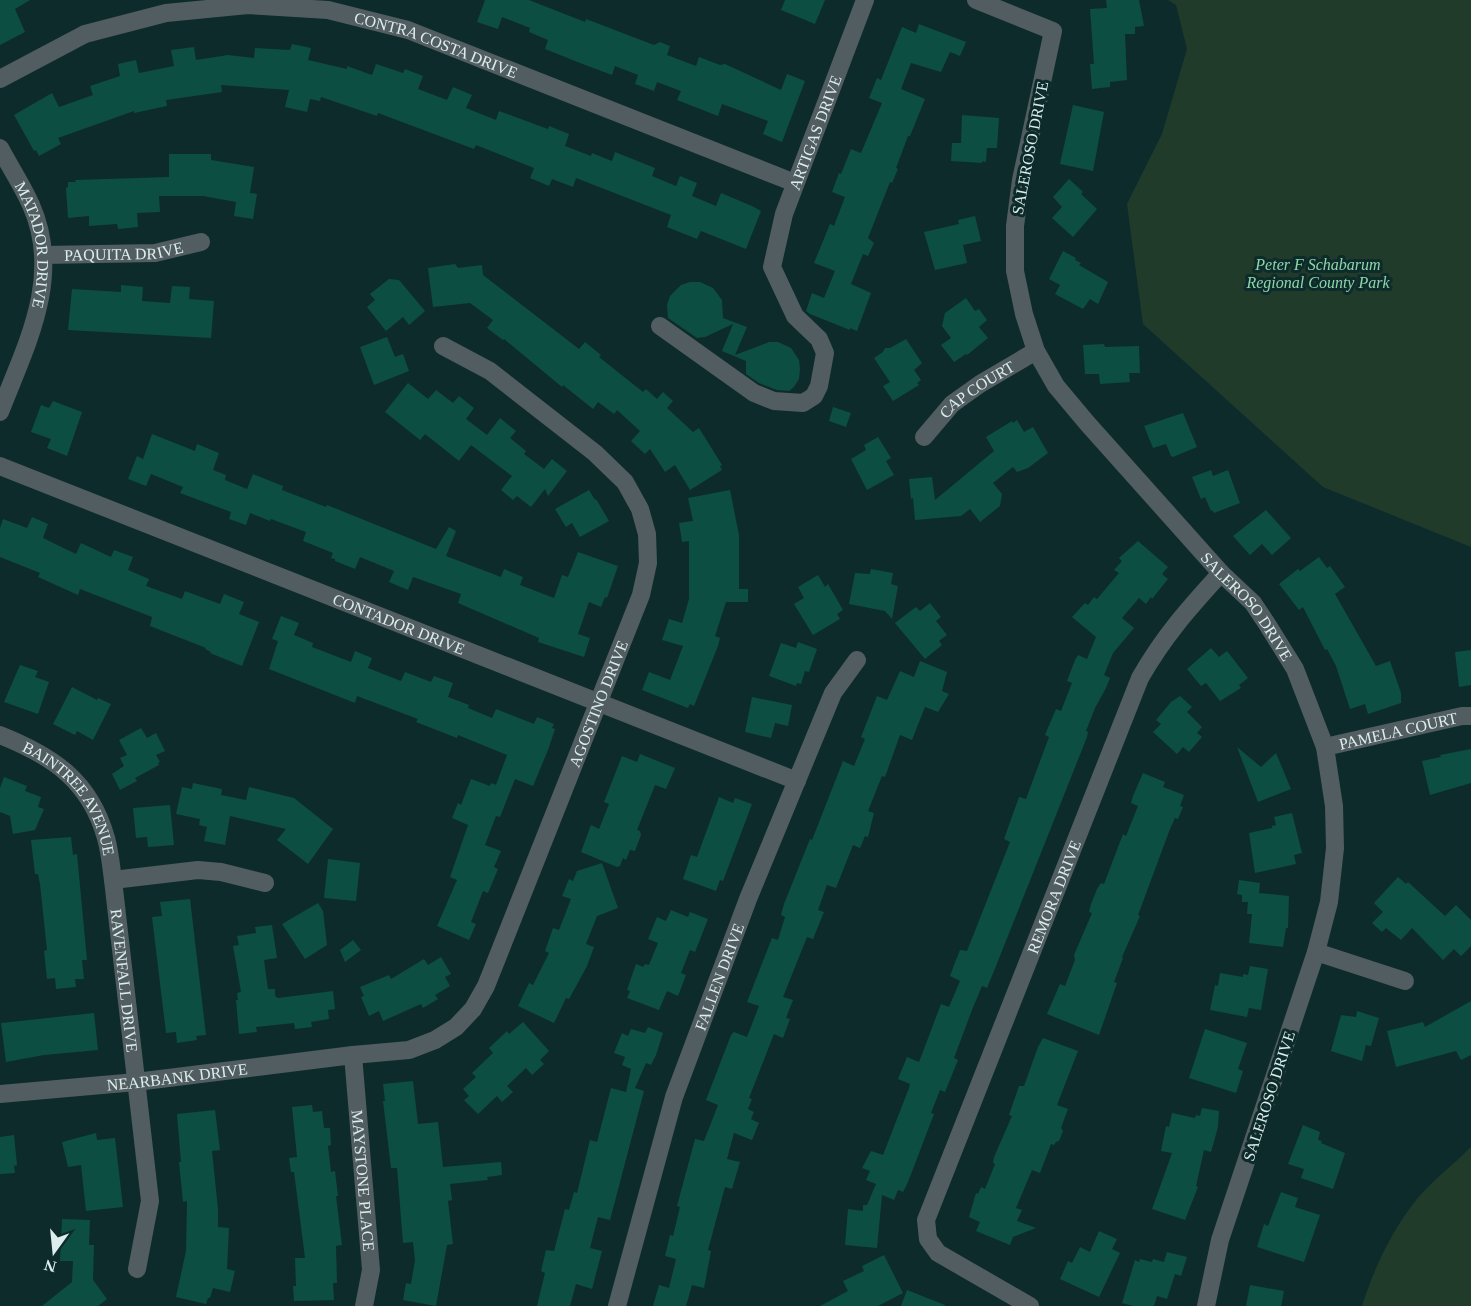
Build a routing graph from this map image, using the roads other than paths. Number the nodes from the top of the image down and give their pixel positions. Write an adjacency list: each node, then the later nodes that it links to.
1 (865, 0): 6 (street, ARTIGAS DRIVE)
2 (976, 0): 11 (street, SALEROSO DRIVE)
3 (161, 7): 4 (street, CONTRA COSTA DRIVE); 6 (street, CONTRA COSTA DRIVE)
4 (0, 79)
5 (0, 148): 8 (street, MATADOR DRIVE)
6 (795, 183): 9 (street, ARTIGAS DRIVE)
7 (201, 242): 8 (street, PAQUITA DRIVE)
8 (44, 255): 12 (street, MATADOR DRIVE)
9 (660, 326)
10 (443, 346): 17 (street, AGOSTINO DRIVE)
11 (1036, 351): 13 (street, CAP COURT); 15 (street, SALEROSO DRIVE)
12 (0, 412)
13 (924, 437)
14 (0, 466): 17 (street, CONTADOR DRIVE)
15 (1221, 573): 20 (street, SALEROSO DRIVE); 32 (street, REMORA DRIVE)
16 (857, 660): 21 (street, FALLEN DRIVE)
17 (598, 701): 21 (street, CONTADOR DRIVE); 26 (street, AGOSTINO DRIVE)
18 (1471, 716): 20 (street, PAMELA COURT)
19 (0, 735): 22 (street, BAINTREE AVENUE)
20 (1325, 747): 24 (street, SALEROSO DRIVE)
21 (796, 781): 31 (street, FALLEN DRIVE)
22 (113, 880): 23 (street); 27 (street, RAVENFALL DRIVE)
23 (265, 883)
24 (1316, 952): 25 (street); 33 (street, SALEROSO DRIVE)
25 (1405, 981)
26 (353, 1055): 27 (street, NEARBANK DRIVE); 30 (street, MAYSTONE PLACE)
27 (136, 1082): 28 (street, NEARBANK DRIVE); 29 (street, RAVENFALL DRIVE)
28 (0, 1094)
29 (137, 1269)
30 (364, 1306)
31 (617, 1306)
32 (1030, 1306)
33 (1206, 1306)

